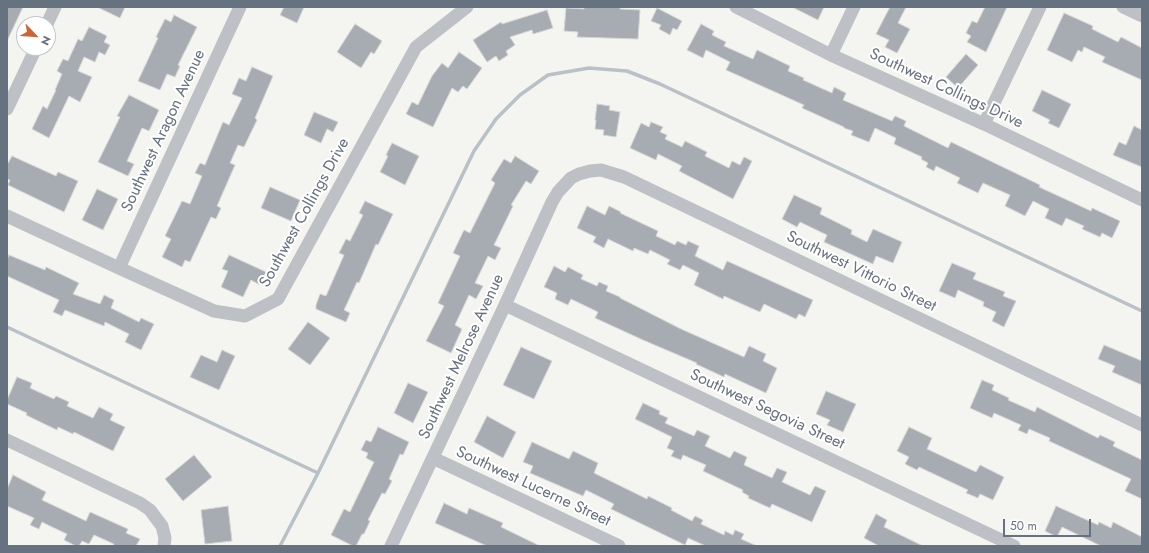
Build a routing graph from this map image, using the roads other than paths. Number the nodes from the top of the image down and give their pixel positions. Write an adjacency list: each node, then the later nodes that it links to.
1 (240, 7): 15 (street, Southwest Aragon Avenue)
2 (467, 7): 15 (street, Southwest Collings Drive)
3 (736, 7): 8 (street, Southwest Collings Drive)
4 (854, 7): 8 (street)
5 (1040, 7): 11 (street)
6 (1123, 7): 7 (street)
7 (1142, 16)
8 (831, 55): 11 (street, Southwest Collings Drive)
9 (32, 56): 10 (street)
10 (7, 109)
11 (984, 124): 13 (street, Southwest Collings Drive)
12 (564, 184): 16 (street, Southwest Melrose Avenue); 17 (street, Southwest Vittorio Street)
13 (1142, 200)
14 (7, 216): 15 (street, Southwest Collings Drive)
15 (119, 268)
16 (505, 305): 19 (street, Southwest Melrose Avenue); 23 (street, Southwest Segovia Street)
17 (1142, 425)
18 (7, 440): 20 (street)
19 (433, 458): 21 (street, Southwest Melrose Avenue); 22 (street, Southwest Lucerne Street)
20 (164, 546)
21 (391, 546)
22 (619, 546)
23 (1014, 546)

